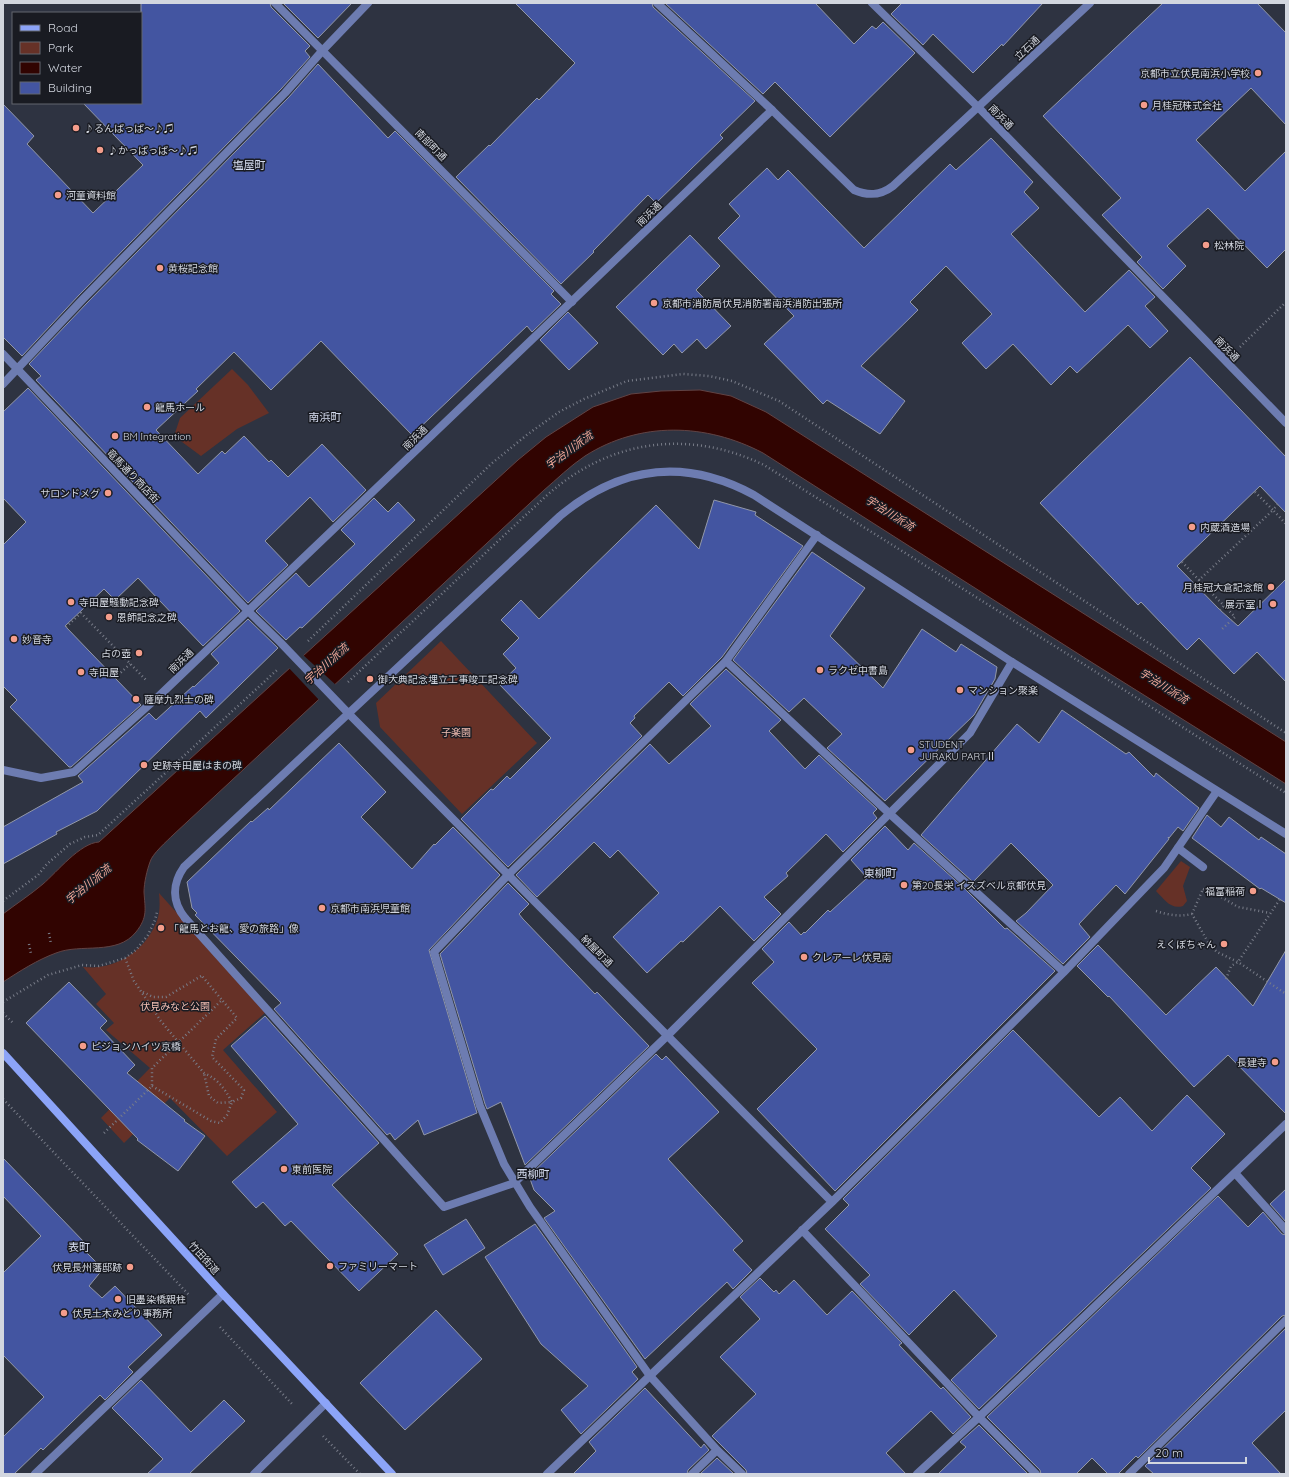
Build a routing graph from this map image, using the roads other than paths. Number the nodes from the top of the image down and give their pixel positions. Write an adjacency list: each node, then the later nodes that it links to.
1 (275, 3): 6 (street, 南部町通)
2 (368, 3): 6 (street)
3 (657, 3): 8 (street)
4 (872, 3): 7 (street)
5 (1090, 3): 7 (street, 立石通)
6 (323, 50): 9 (street, 南部町通); 11 (street)
7 (978, 107): 8 (street, 南浜通); 13 (street, 南浜通)
8 (772, 110): 9 (street, 南浜通)
9 (572, 302): 15 (street, 南浜通)
10 (3, 354): 11 (street, 竜馬通り商店街)
11 (18, 370): 12 (street); 15 (street, 竜馬通り商店街)
12 (3, 384)
13 (1286, 423)
14 (817, 536): 16 (street); 17 (street); 18 (street)
15 (248, 611): 18 (street, 納屋町通); 19 (street, 南浜通)
16 (726, 661): 21 (street); 25 (street)
17 (1012, 662): 20 (street); 21 (street)
18 (349, 714): 25 (street, 納屋町通); 31 (street)
19 (3, 770)
20 (1217, 791): 22 (street); 23 (street)
21 (890, 814): 26 (street); 27 (street)
22 (1286, 834)
23 (1178, 848): 24 (street); 26 (street)
24 (1203, 867)
25 (508, 875): 27 (street, 納屋町通); 31 (street)
26 (1064, 972): 32 (street)
27 (667, 1036): 31 (street); 32 (street, 納屋町通)
28 (4, 1058): 35 (main road, 竹田街道)
29 (1286, 1124): 30 (street)
30 (1235, 1173): 34 (street); 39 (street)
31 (514, 1183): 37 (street)
32 (832, 1202): 33 (street)
33 (802, 1230): 37 (street); 39 (street)
34 (1286, 1230)
35 (223, 1294): 38 (main road, 竹田街道); 41 (street)
36 (1286, 1320): 49 (street)
37 (650, 1376): 40 (street); 44 (street)
38 (326, 1403): 42 (street); 43 (main road, 竹田街道)
39 (979, 1417): 47 (street); 48 (street)
40 (717, 1450): 45 (street); 46 (street)
41 (36, 1474)
42 (254, 1474)
43 (392, 1474)
44 (547, 1474)
45 (692, 1474)
46 (742, 1474)
47 (917, 1474)
48 (1036, 1474)
49 (1129, 1474)

